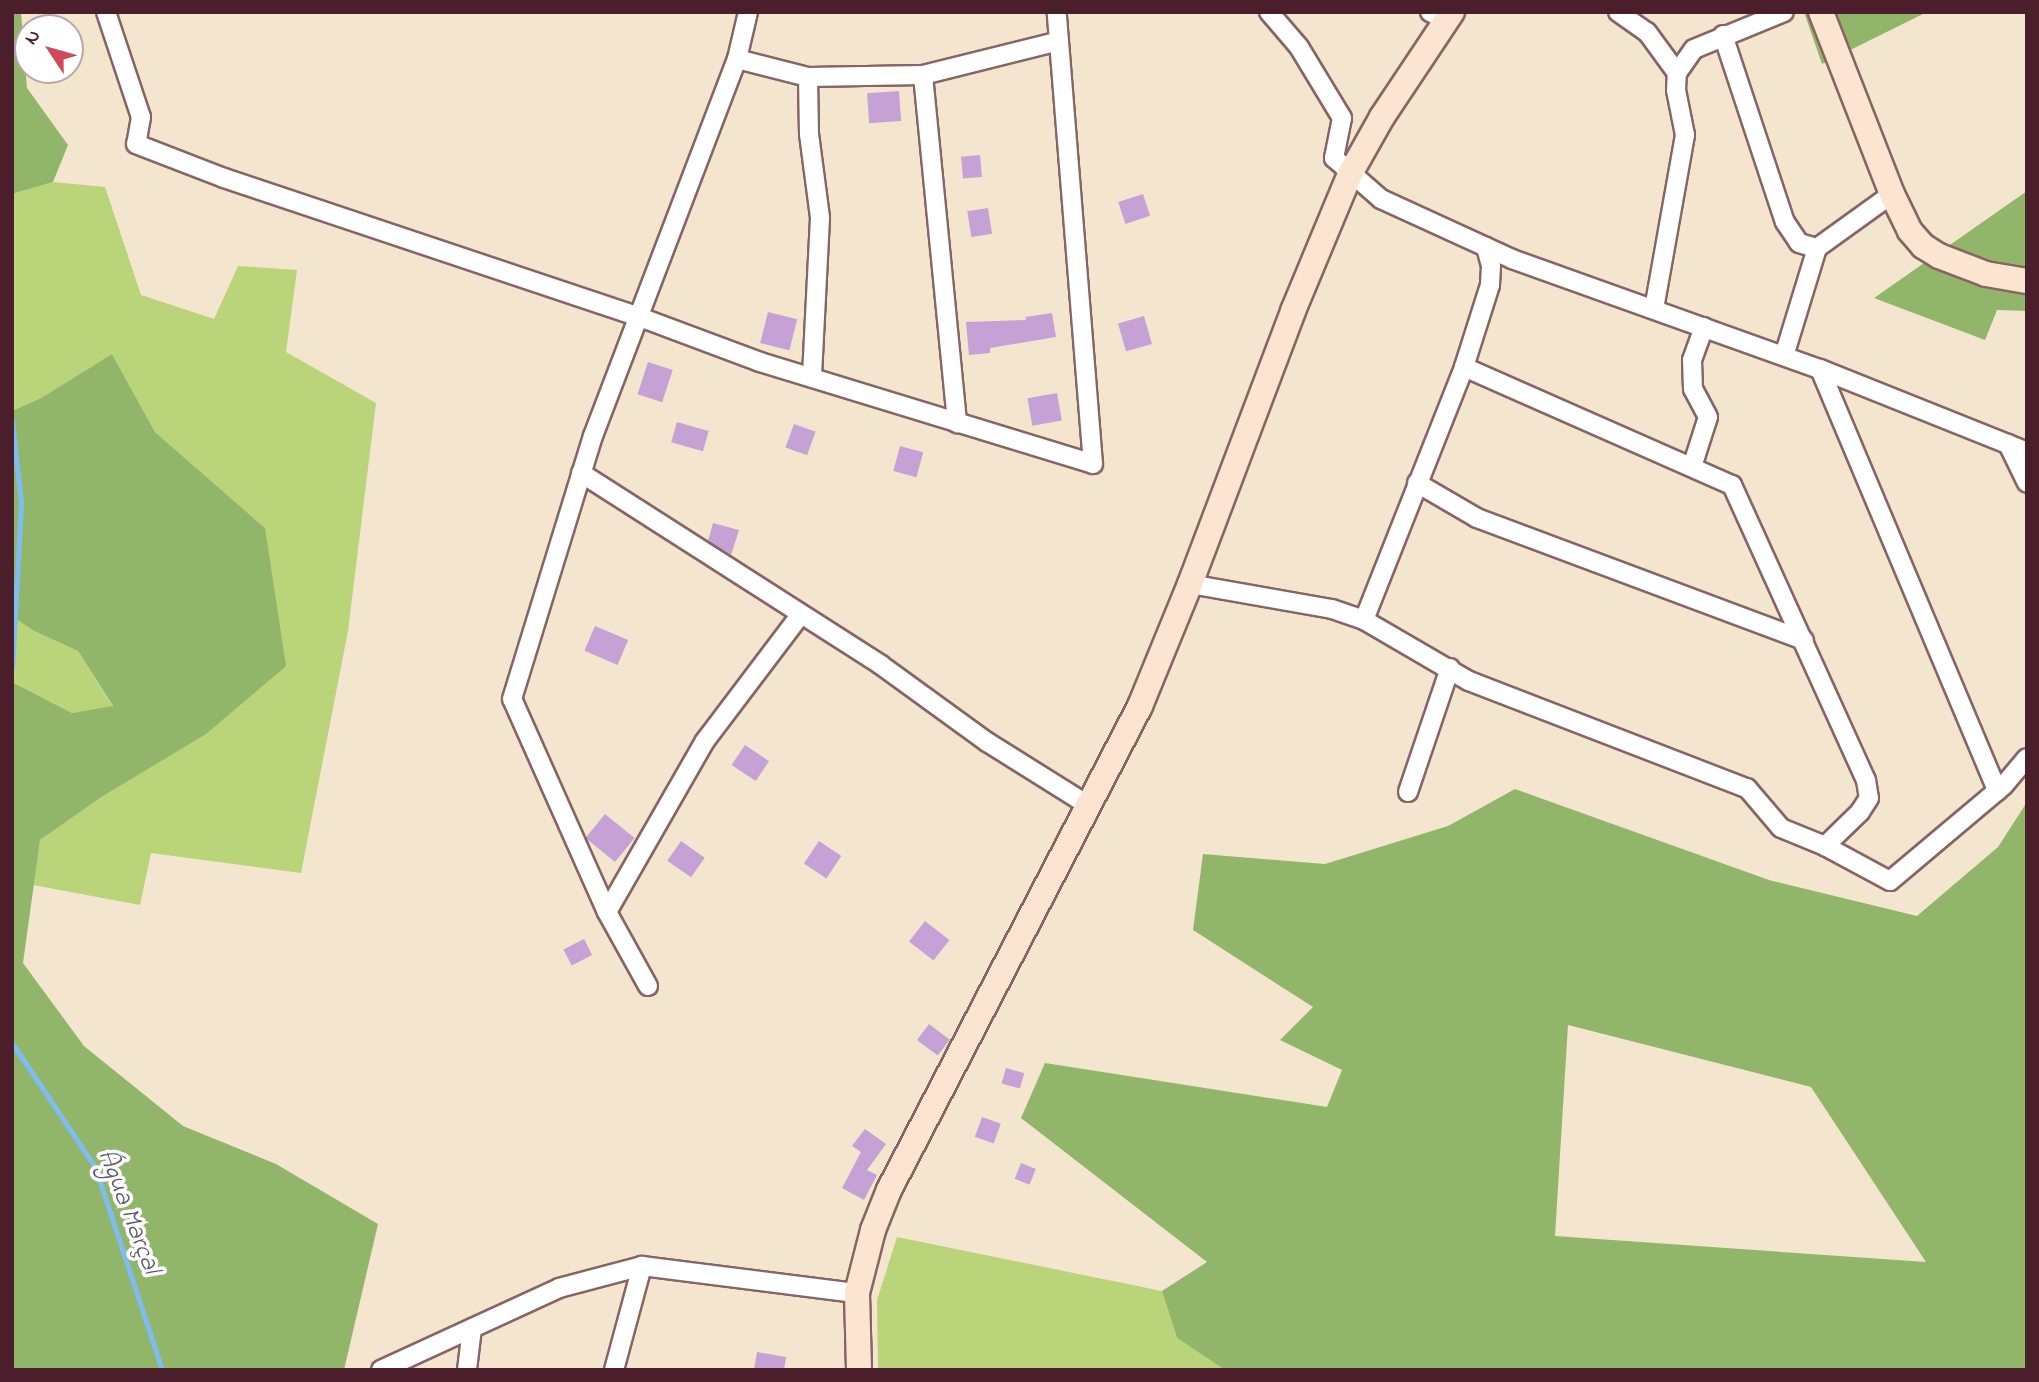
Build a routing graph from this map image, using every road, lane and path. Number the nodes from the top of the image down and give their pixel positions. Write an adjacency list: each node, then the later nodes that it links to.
1 (106, 12): 21 (street)
2 (748, 12): 11 (street)
3 (1057, 12): 10 (street)
4 (1269, 12): 15 (street)
5 (1618, 12): 12 (street)
6 (1784, 12): 9 (street)
7 (1821, 12): 16 (street)
8 (1443, 15): 15 (street)
9 (1723, 35): 12 (street); 18 (street)
10 (1059, 41): 13 (street); 27 (street)
11 (737, 59): 14 (street); 21 (street)
12 (1677, 73): 20 (street)
13 (923, 75): 14 (street); 27 (street)
14 (808, 77): 26 (street)
15 (1350, 174): 17 (street); 34 (street)
16 (1892, 194): 18 (street); 19 (street)
17 (1486, 247): 20 (street); 24 (street)
18 (1817, 248): 23 (street)
19 (2027, 281)
20 (1654, 309): 22 (street)
21 (637, 316): 26 (street); 31 (street)
22 (1704, 327): 23 (street); 30 (street)
23 (1784, 356): 25 (street)
24 (1464, 366): 30 (street); 32 (street)
25 (1819, 369): 28 (street); 40 (street)
26 (812, 378): 27 (street)
27 (957, 423)
28 (2008, 444): 29 (street); 33 (street)
29 (2027, 452)
30 (1692, 467): 37 (street)
31 (581, 473): 35 (street); 44 (street)
32 (1418, 483): 36 (street); 37 (street)
33 (2027, 484)
34 (1190, 584): 36 (street); 42 (street)
35 (801, 614): 42 (street); 44 (street)
36 (1364, 620): 38 (street)
37 (1804, 640): 43 (street)
38 (1450, 668): 41 (street); 43 (street)
39 (2027, 758): 40 (street)
40 (1997, 791): 43 (street)
41 (1408, 792)
42 (1088, 805): 47 (street)
43 (1825, 846)
44 (607, 912): 45 (street)
45 (648, 986)
46 (642, 1266): 47 (street); 48 (street); 51 (street)
47 (857, 1293): 52 (street)
48 (472, 1328): 49 (street); 50 (street)
49 (381, 1370)
50 (467, 1370)
51 (614, 1370)
52 (859, 1370)

